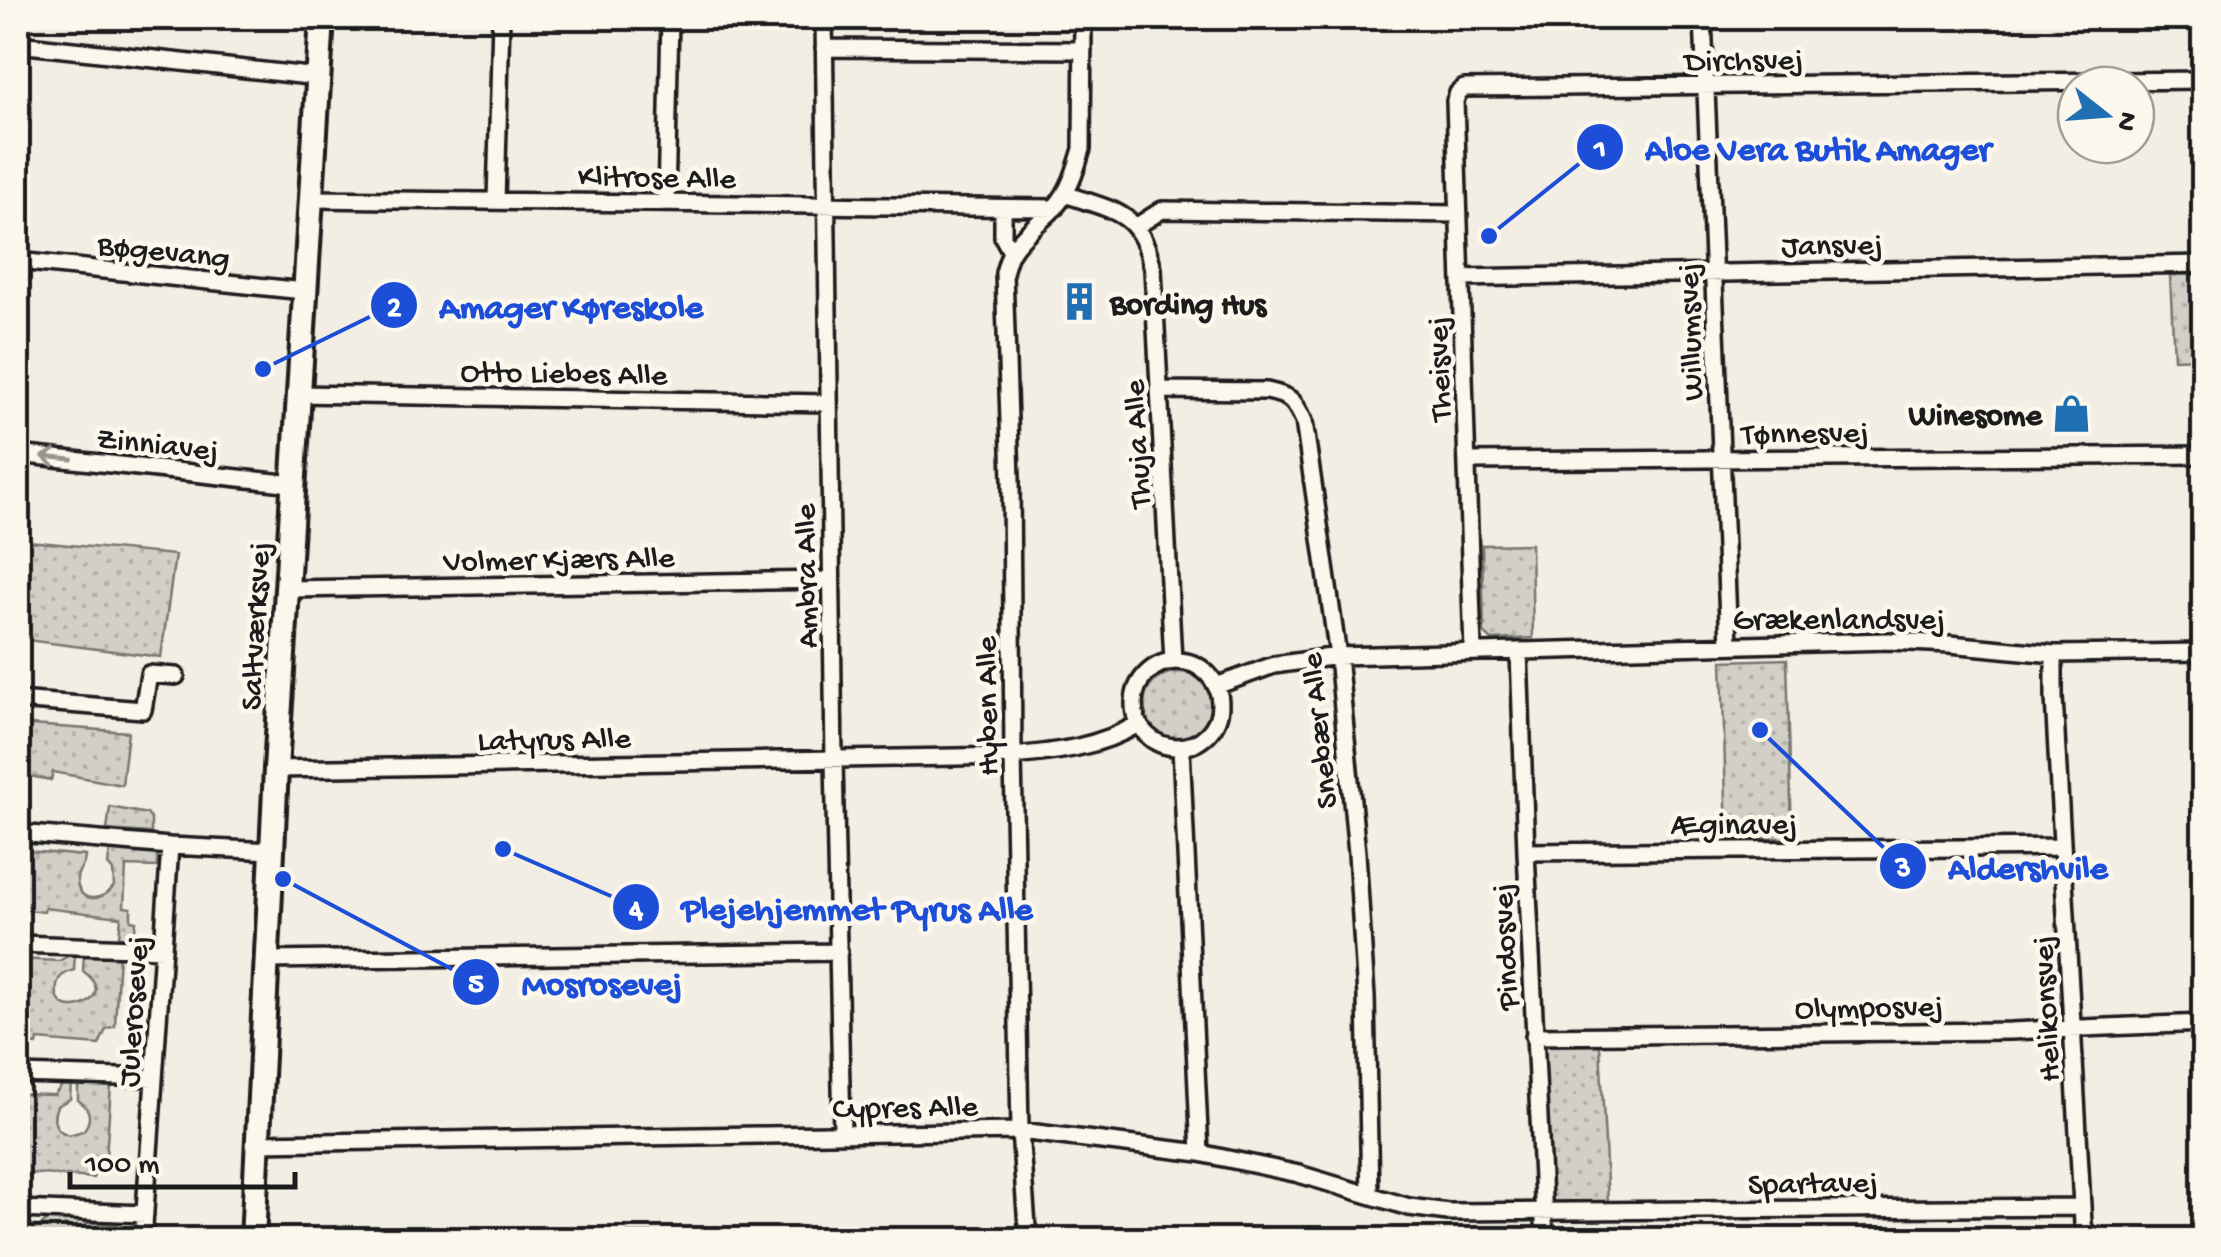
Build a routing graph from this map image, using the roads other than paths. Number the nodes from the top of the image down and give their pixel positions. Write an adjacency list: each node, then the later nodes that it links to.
1 (322, 18): 10 (street, Saltværksvej)
2 (501, 18): 16 (street)
3 (670, 18): 17 (street)
4 (824, 18): 8 (street, Ambra Alle)
5 (1083, 18): 9 (street)
6 (1703, 18): 12 (street, Willumsvej)
7 (18, 44): 10 (street)
8 (824, 48): 9 (street); 18 (street, Ambra Alle)
9 (1083, 50): 14 (street)
10 (318, 77): 15 (street, Saltværksvej)
11 (2204, 80): 12 (street, Dirchsvej)
12 (1705, 87): 13 (street, Dirchsvej); 26 (street, Willumsvej)
13 (1464, 88): 21 (street, Theisvej)
14 (1066, 194): 20 (street); 22 (street)
15 (311, 199): 16 (street, Klitrose Alle); 28 (street, Saltværksvej)
16 (496, 200): 17 (street, Klitrose Alle)
17 (666, 203): 18 (street, Klitrose Alle)
18 (826, 204): 19 (street, Klitrose Alle); 31 (street, Ambra Alle)
19 (1002, 208): 20 (street, Klitrose Alle); 23 (street)
20 (1055, 208): 23 (street)
21 (1459, 214): 22 (street); 27 (street, Theisvej)
22 (1138, 226): 29 (street, Thuja Alle)
23 (1011, 252): 51 (street, Hyben Alle)
24 (18, 261): 28 (street, Bøgevang)
25 (2204, 264): 26 (street, Jansvej)
26 (1714, 273): 27 (street, Jansvej); 34 (street, Willumsvej)
27 (1461, 278): 35 (street, Theisvej)
28 (304, 290): 30 (street, Saltværksvej)
29 (1161, 390): 44 (street, Snebær Alle); 45 (street, Thuja Alle)
30 (297, 394): 31 (street, Otto Liebes Alle); 36 (street, Saltværksvej)
31 (829, 403): 37 (street, Ambra Alle)
32 (18, 454): 36 (street, Zinniavej, one-way to 32)
33 (2204, 454): 34 (street, Tønnesvej)
34 (1721, 460): 35 (street, Tønnesvej); 39 (street, Willumsvej)
35 (1467, 461): 40 (street, Theisvej)
36 (294, 484): 38 (street, Saltværksvej)
37 (831, 580): 38 (street, Volmer Kjærs Alle); 52 (street, Ambra Alle)
38 (288, 589): 53 (street, Saltværksvej)
39 (1729, 644): 41 (street, Grækenlandsvej); 43 (street, Grækenlandsvej)
40 (1474, 651): 41 (street, Grækenlandsvej); 44 (street, Grækenlandsvej)
41 (1519, 652): 58 (street, Pindosvej)
42 (2204, 652): 43 (street, Grækenlandsvej)
43 (2054, 654): 56 (street, Helikonsvej)
44 (1338, 656): 47 (street, Grækenlandsvej); 72 (street, Snebær Alle)
45 (1173, 661): 47 (street); 49 (street)
46 (176, 676): 48 (street)
47 (1216, 686): 50 (street)
48 (18, 700)
49 (1138, 724): 50 (street); 51 (street, Latyrus Alle)
50 (1181, 747): 71 (street)
51 (1013, 756): 52 (street, Latyrus Alle); 68 (street, Hyben Alle)
52 (834, 760): 53 (street, Latyrus Alle); 61 (street, Ambra Alle)
53 (276, 769): 57 (street, Saltværksvej)
54 (18, 833): 55 (street)
55 (170, 846): 57 (street); 60 (street, Julerosevej)
56 (2062, 847): 58 (street, Æginavej); 64 (street, Helikonsvej)
57 (272, 851): 62 (street, Saltværksvej)
58 (1526, 852): 65 (street, Pindosvej)
59 (18, 944): 60 (street)
60 (162, 949): 67 (street, Julerosevej)
61 (839, 952): 62 (street); 69 (street, Ambra Alle)
62 (266, 960): 70 (street, Saltværksvej)
63 (2204, 1023): 64 (street, Olymposvej)
64 (2071, 1029): 65 (street, Olymposvej); 73 (street, Helikonsvej)
65 (1534, 1036): 75 (street, Pindosvej)
66 (18, 1074): 67 (street)
67 (154, 1078): 76 (street, Julerosevej)
68 (1020, 1132): 69 (street, Cypres Alle); 71 (street, Cypres Alle); 79 (street, Hyben Alle)
69 (842, 1133): 70 (street, Cypres Alle)
70 (257, 1143): 78 (street, Saltværksvej)
71 (1200, 1153): 72 (street, Cypres Alle)
72 (1370, 1195): 75 (street, Cypres Alle)
73 (2082, 1207): 75 (street, Spartavej); 81 (street, Helikonsvej)
74 (18, 1209): 76 (street)
75 (1544, 1212): 80 (street, Pindosvej)
76 (145, 1214): 77 (street, Julerosevej)
77 (143, 1240)
78 (253, 1240)
79 (1028, 1240)
80 (1546, 1240)
81 (2088, 1240)

